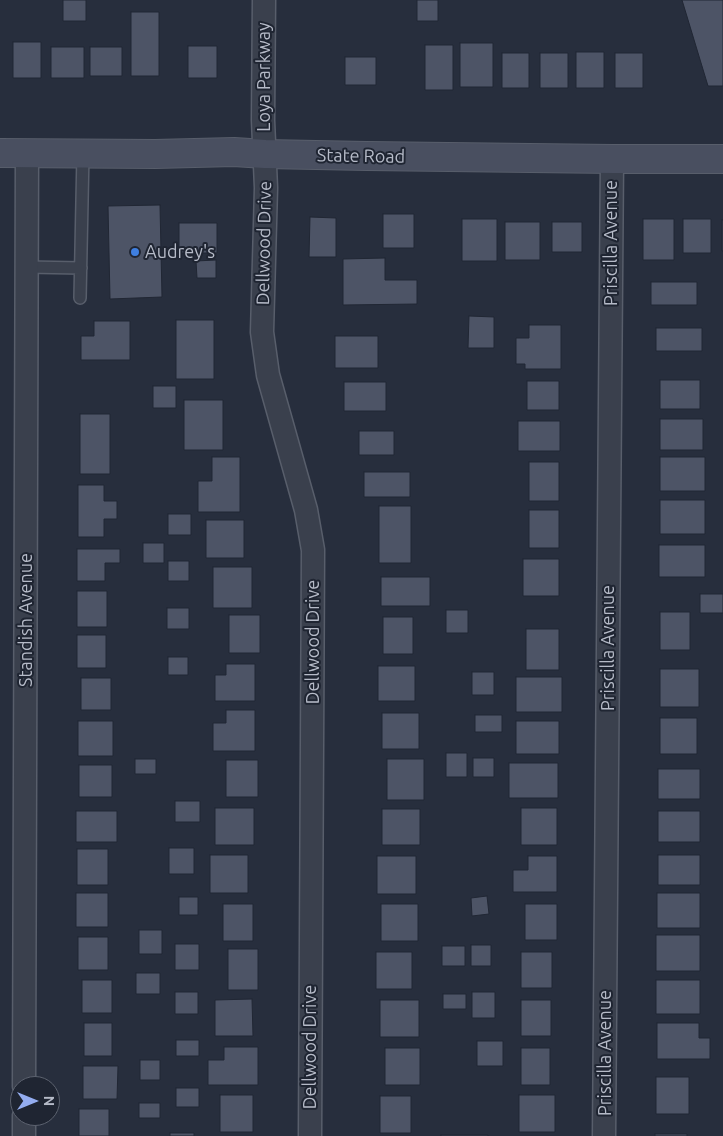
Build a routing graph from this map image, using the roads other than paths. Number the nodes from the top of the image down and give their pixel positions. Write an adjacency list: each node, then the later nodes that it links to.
1 (264, 0): 5 (street, Loya Parkway)
2 (0, 153): 3 (main road, State Road)
3 (27, 153): 4 (main road, State Road); 8 (street, Standish Avenue)
4 (83, 153): 5 (main road, State Road); 9 (lane)
5 (265, 154): 6 (main road, State Road); 12 (street, Dellwood Drive)
6 (612, 159): 7 (main road, State Road); 13 (street, Priscilla Avenue)
7 (723, 159)
8 (27, 267): 9 (lane); 11 (street, Standish Avenue)
9 (81, 268): 10 (lane)
10 (80, 298)
11 (24, 1076)
12 (310, 1136)
13 (604, 1136)

